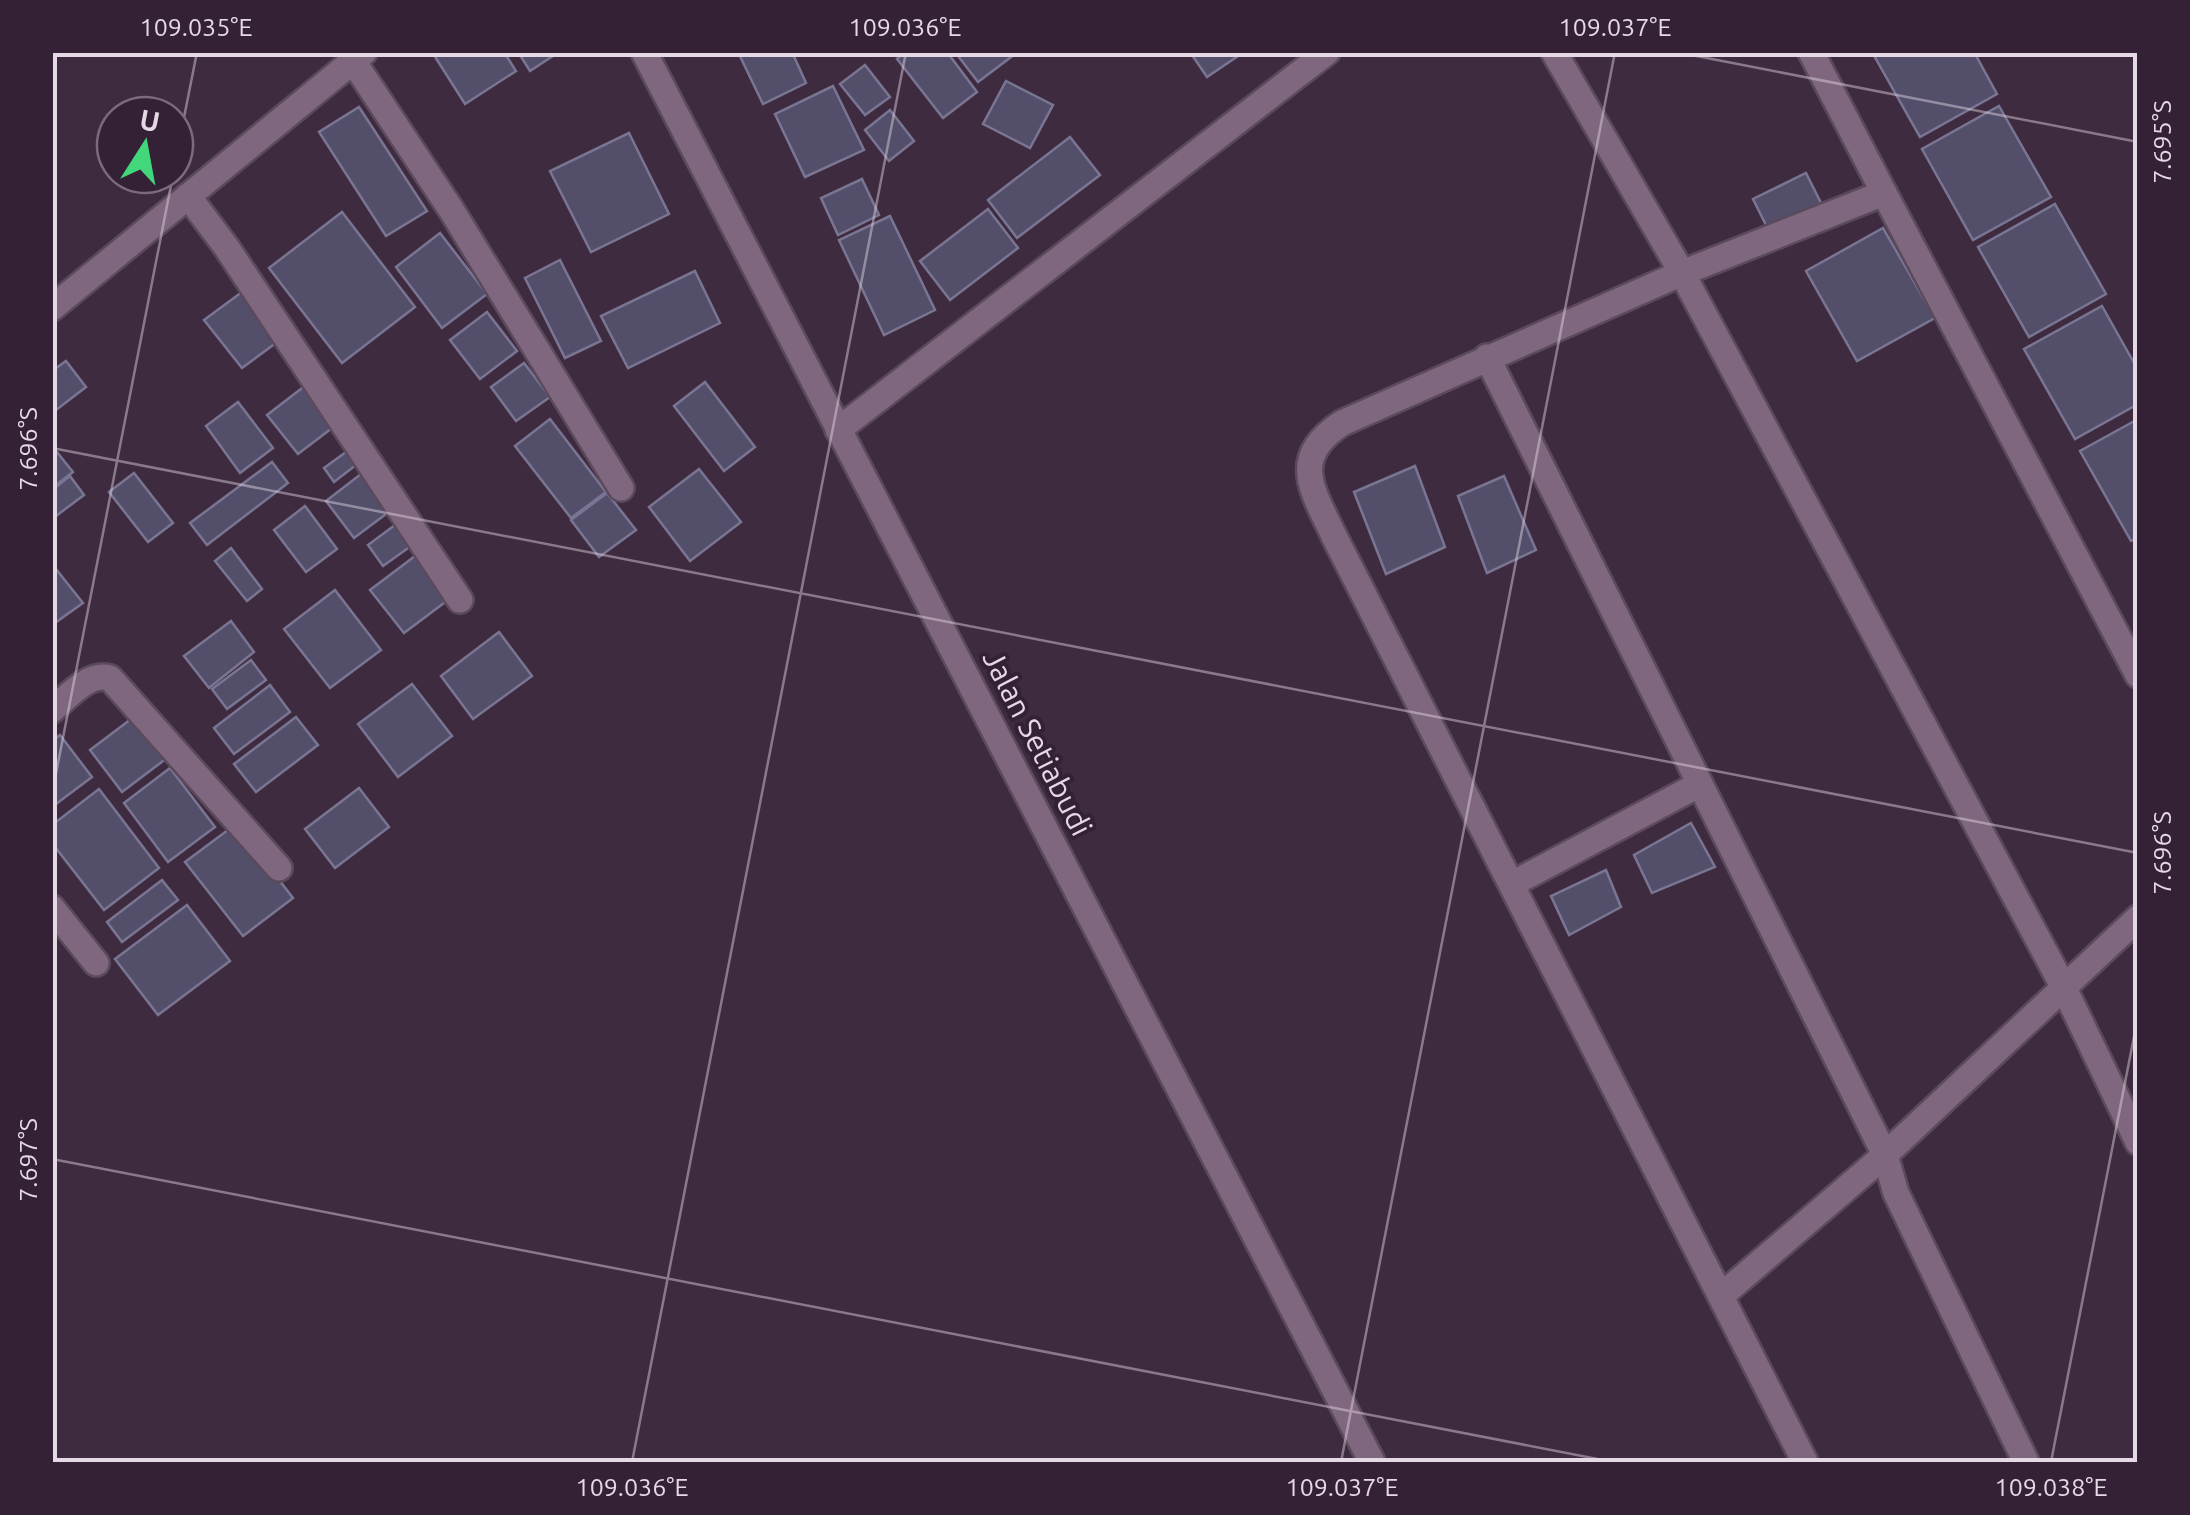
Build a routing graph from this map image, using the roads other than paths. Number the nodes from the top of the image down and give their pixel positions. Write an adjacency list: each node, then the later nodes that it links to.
1 (644, 52): 11 (street, Jalan Setiabudi)
2 (1327, 52): 11 (street)
3 (1554, 52): 8 (street)
4 (1811, 52): 6 (street)
5 (358, 57): 7 (street); 12 (street)
6 (1884, 193): 8 (street); 14 (street)
7 (188, 196): 9 (street); 13 (street)
8 (1682, 274): 10 (street); 22 (street)
9 (52, 308)
10 (1487, 357): 16 (street); 18 (street)
11 (838, 430): 26 (street, Jalan Setiabudi)
12 (621, 488)
13 (460, 600)
14 (2138, 674)
15 (52, 710): 17 (street)
16 (1700, 784): 18 (street); 24 (street)
17 (278, 868)
18 (1512, 884): 25 (street)
19 (52, 908): 21 (street)
20 (2138, 918): 22 (street)
21 (96, 963)
22 (2063, 986): 23 (street); 24 (street)
23 (2138, 1142)
24 (1885, 1155): 25 (street); 28 (street)
25 (1721, 1296): 27 (street)
26 (1372, 1462)
27 (1805, 1462)
28 (2026, 1462)

